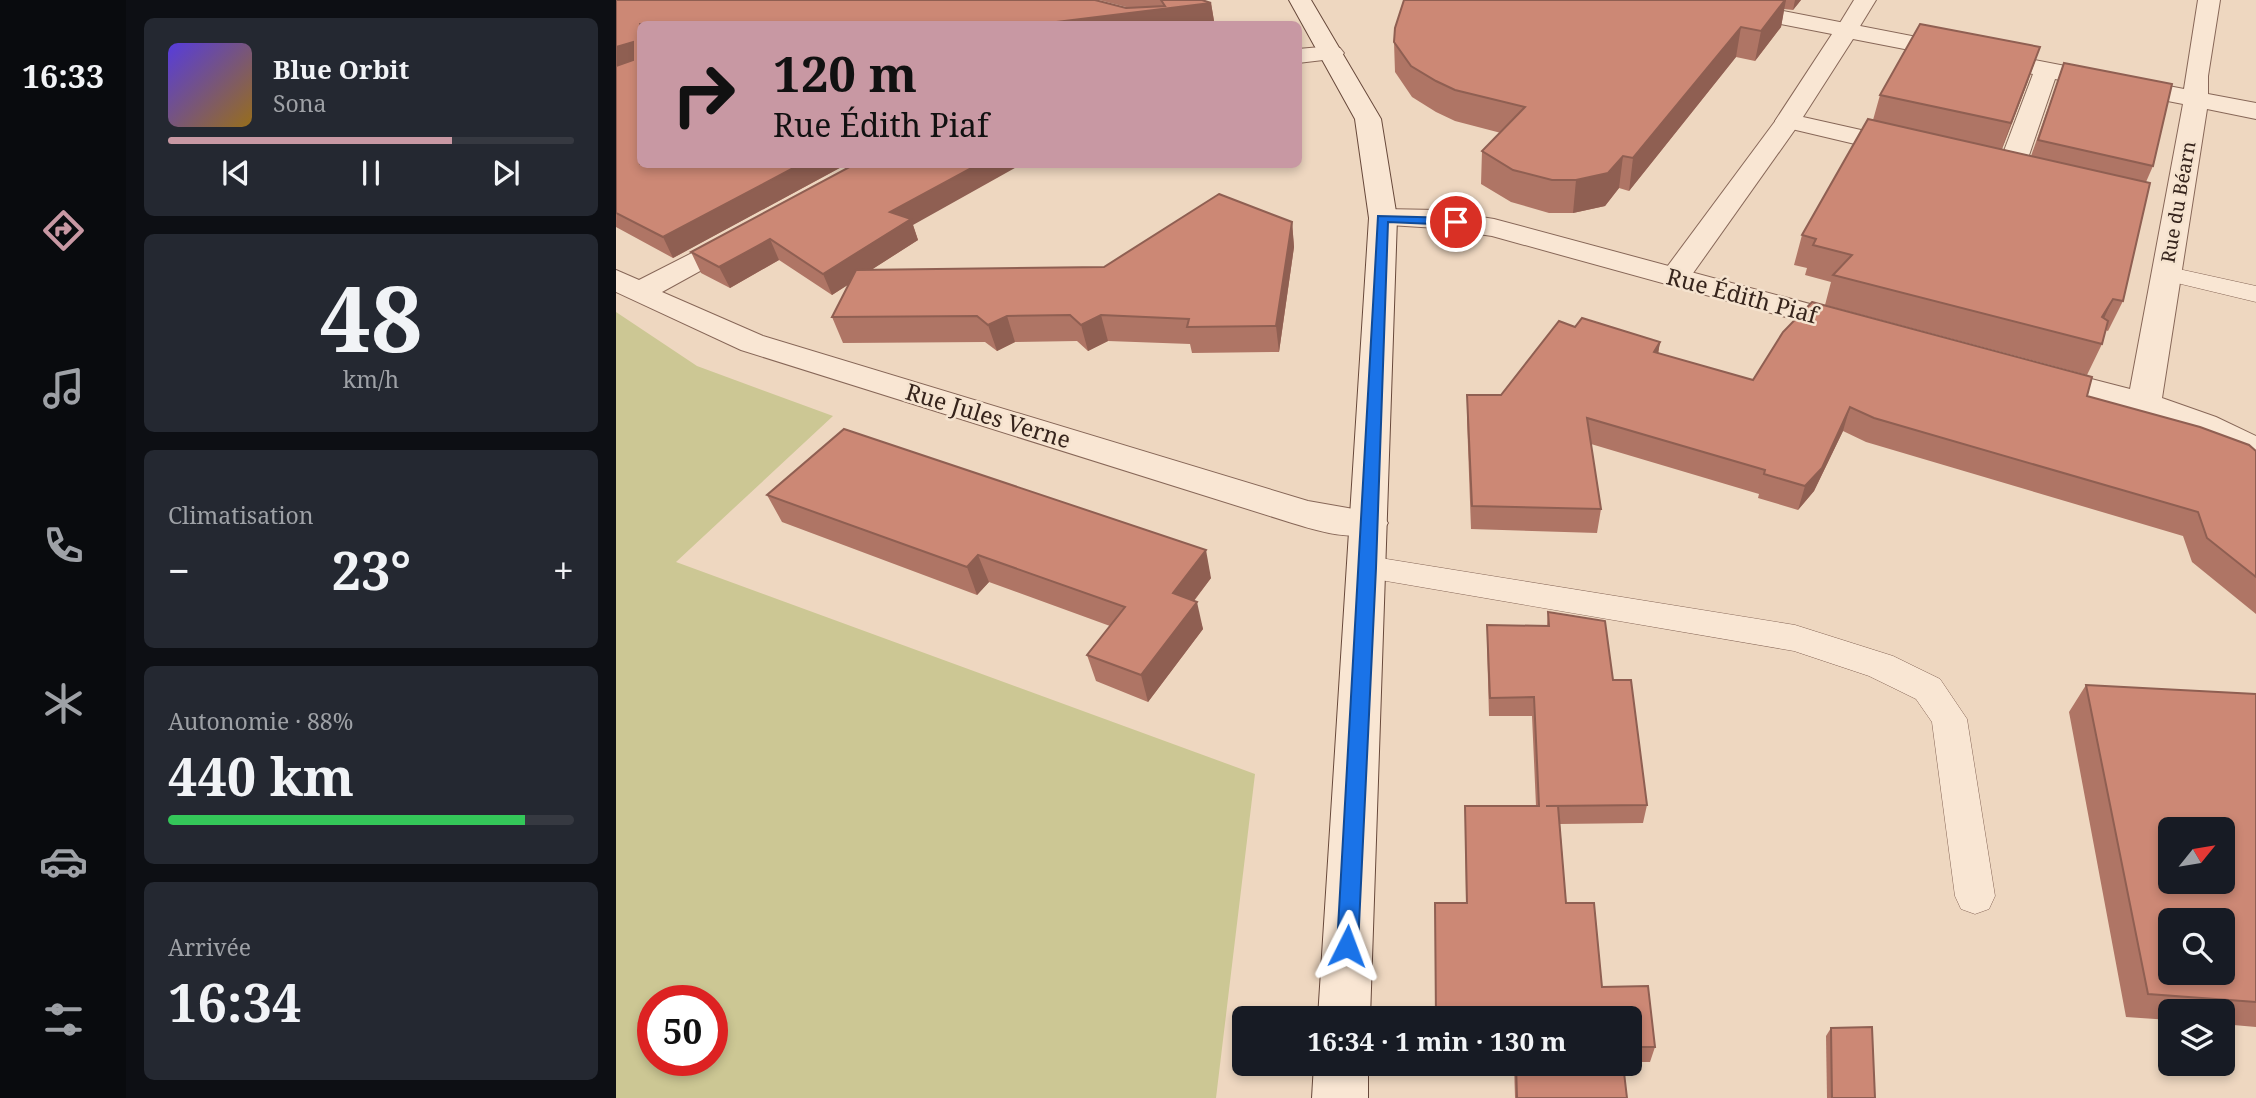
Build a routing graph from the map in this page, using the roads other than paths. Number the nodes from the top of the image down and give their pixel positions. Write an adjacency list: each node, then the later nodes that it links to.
1 (1300, 0): 6 (street)
2 (1692, 0): 5 (street)
3 (1866, 0): 5 (street)
4 (2209, 0): 9 (street, Rue du Béarn)
5 (1846, 31): 8 (street); 11 (street)
6 (1332, 53): 7 (street); 16 (street)
7 (1302, 57)
8 (2046, 71): 9 (street); 14 (street)
9 (2196, 99): 10 (street); 18 (street, Rue du Béarn)
10 (2256, 111)
11 (1788, 121): 12 (street); 19 (street)
12 (1929, 153)
13 (1983, 165): 14 (street)
14 (2010, 172): 15 (street)
15 (2060, 183)
16 (1382, 218): 19 (street, Rue Édith Piaf); 26 (street)
17 (768, 223): 20 (street)
18 (2165, 273): 21 (lane); 24 (street, Rue du Béarn)
19 (1675, 277): 22 (street, Rue Édith Piaf)
20 (627, 286): 26 (street, Rue Jules Verne)
21 (2256, 294)
22 (1884, 334)
23 (2015, 369): 24 (street)
24 (2144, 404): 25 (street)
25 (2256, 451)
26 (1369, 545): 27 (lane); 28 (street)
27 (1975, 896)
28 (1345, 1006)
29 (1341, 1076): 30 (street)
30 (1340, 1098)

